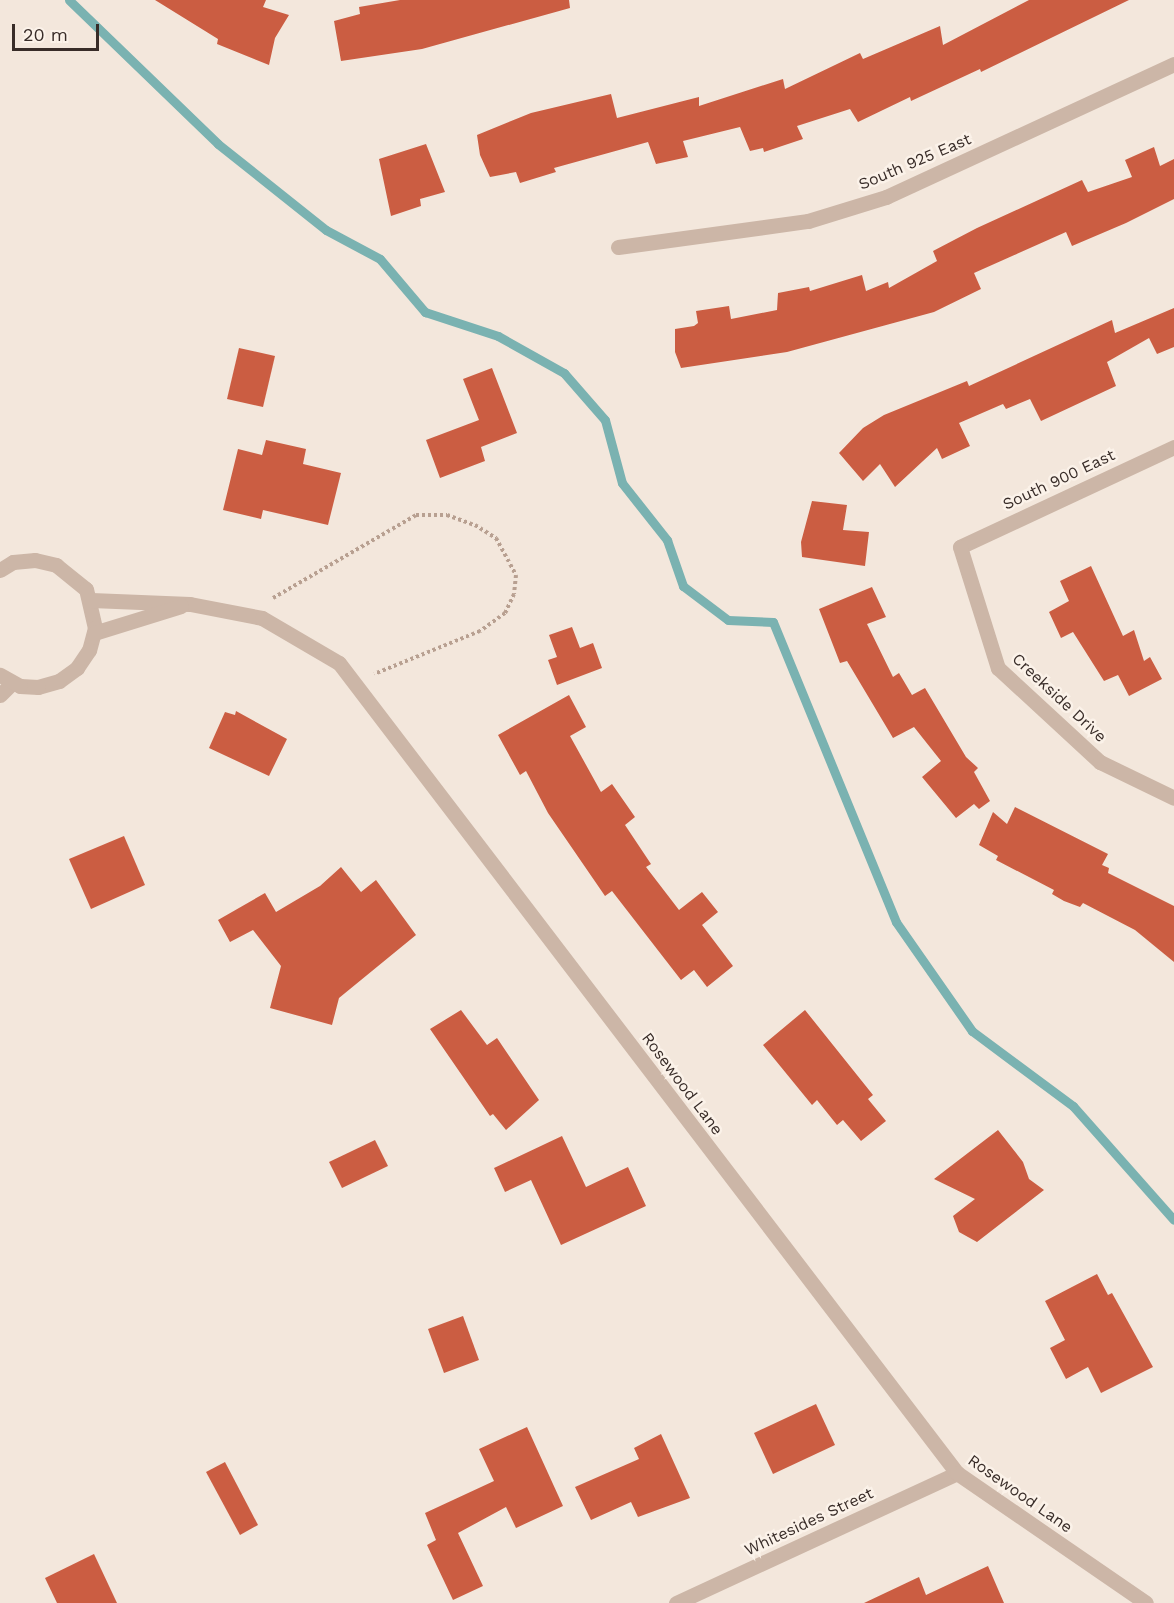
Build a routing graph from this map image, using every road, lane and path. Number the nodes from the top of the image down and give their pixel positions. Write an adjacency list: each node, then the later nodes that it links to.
1 (1174, 64): 2 (street, South 925 East)
2 (618, 247)
3 (1174, 447): 4 (street, South 900 East)
4 (960, 547): 12 (street, Creekside Drive)
5 (4, 564): 6 (street)
6 (91, 600): 7 (street, Rosewood Lane); 9 (street)
7 (190, 604): 8 (street, Rosewood Lane); 9 (street, Rosewood Lane)
8 (246, 615): 10 (street, Rosewood Lane); 10 (path)
9 (94, 633): 11 (street)
10 (354, 682): 13 (street, Rosewood Lane)
11 (4, 685)
12 (1174, 798)
13 (957, 1473): 14 (street, Whitesides Street); 15 (street, Rosewood Lane)
14 (676, 1603)
15 (1146, 1603)

